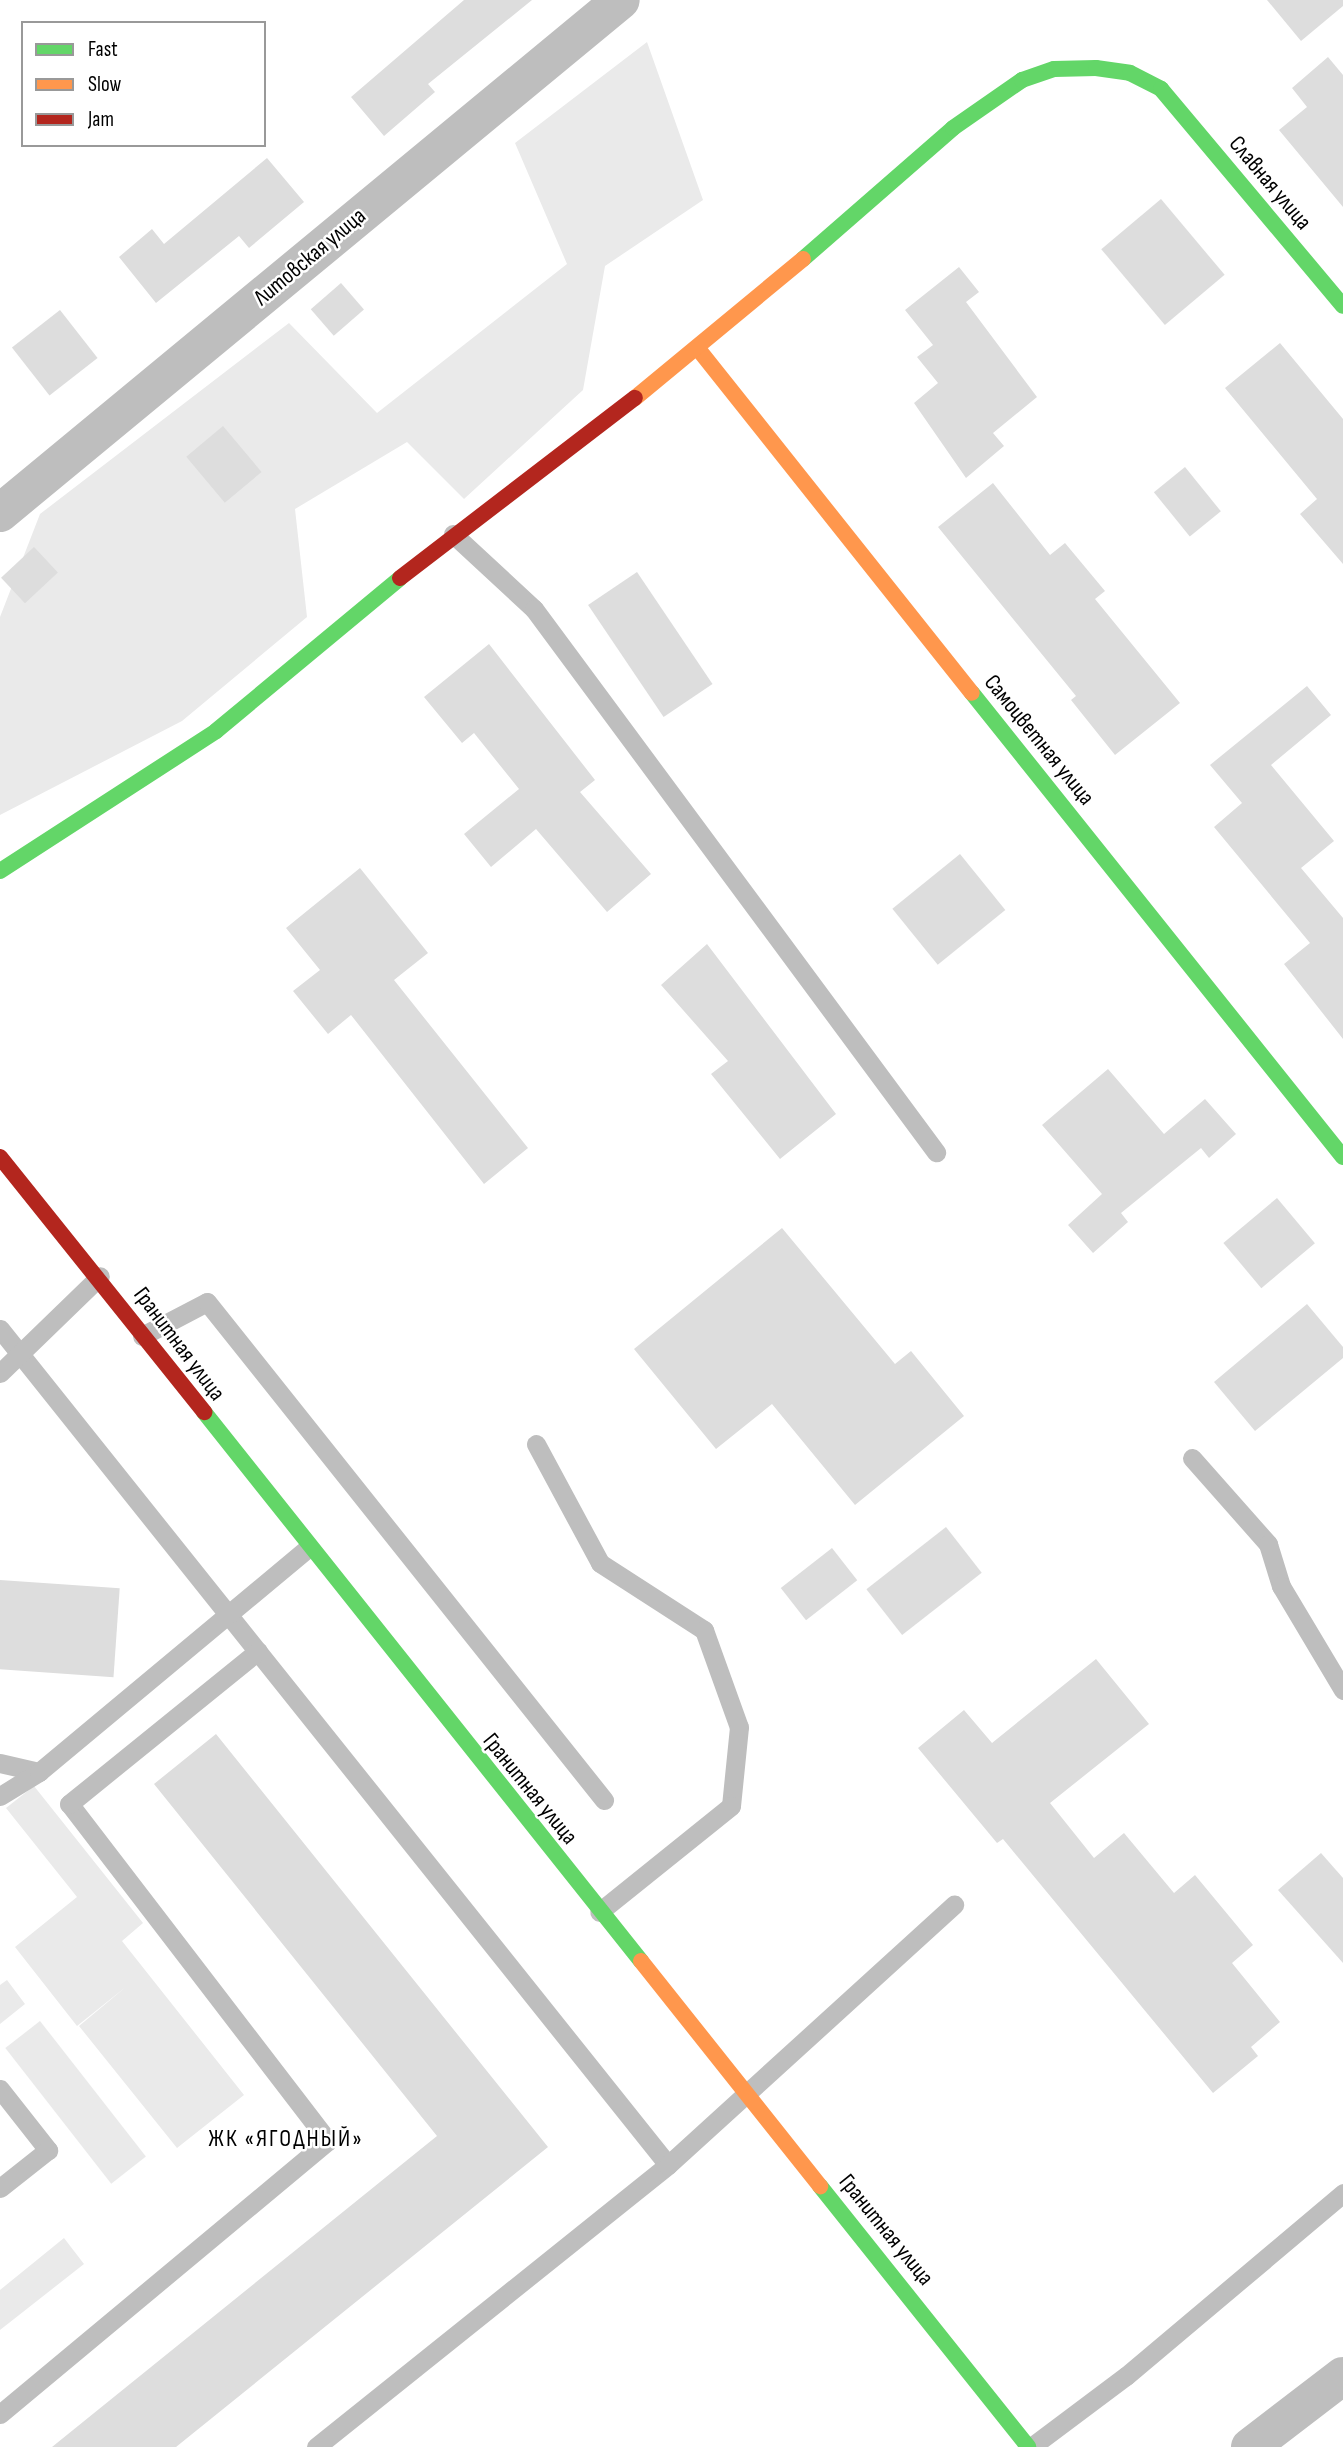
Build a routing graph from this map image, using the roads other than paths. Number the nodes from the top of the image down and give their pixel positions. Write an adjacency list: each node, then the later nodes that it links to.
1 (621, 0): 4 (street, Литовская улица)
2 (1343, 306): 3 (street, Славная улица)
3 (698, 350): 5 (street); 9 (street, Самоцветная улица)
4 (0, 513)
5 (453, 534): 6 (street); 7 (lane)
6 (0, 871)
7 (936, 1152)
8 (0, 1157): 10 (street, Гранитная улица)
9 (1343, 1157)
10 (100, 1276): 12 (street, Гранитная улица); 13 (lane)
11 (0, 1329): 13 (lane)
12 (142, 1336): 17 (street, Гранитная улица); 24 (lane)
13 (23, 1353): 14 (lane); 18 (lane)
14 (0, 1373)
15 (536, 1444): 26 (lane)
16 (1192, 1458): 20 (lane)
17 (307, 1549): 18 (lane); 26 (street, Гранитная улица)
18 (224, 1613): 19 (lane); 22 (lane)
19 (258, 1651): 29 (lane); 33 (lane)
20 (1343, 1690)
21 (0, 1763): 22 (lane)
22 (38, 1772): 23 (lane)
23 (0, 1796)
24 (604, 1800)
25 (954, 1905): 28 (lane)
26 (599, 1912): 28 (street, Гранитная улица)
27 (0, 2089): 30 (lane)
28 (748, 2096): 29 (lane); 35 (street, Гранитная улица)
29 (668, 2165): 34 (lane)
30 (0, 2188)
31 (1343, 2193): 35 (lane)
32 (1343, 2376): 36 (street)
33 (0, 2414)
34 (316, 2447)
35 (1030, 2447)
36 (1250, 2447)

